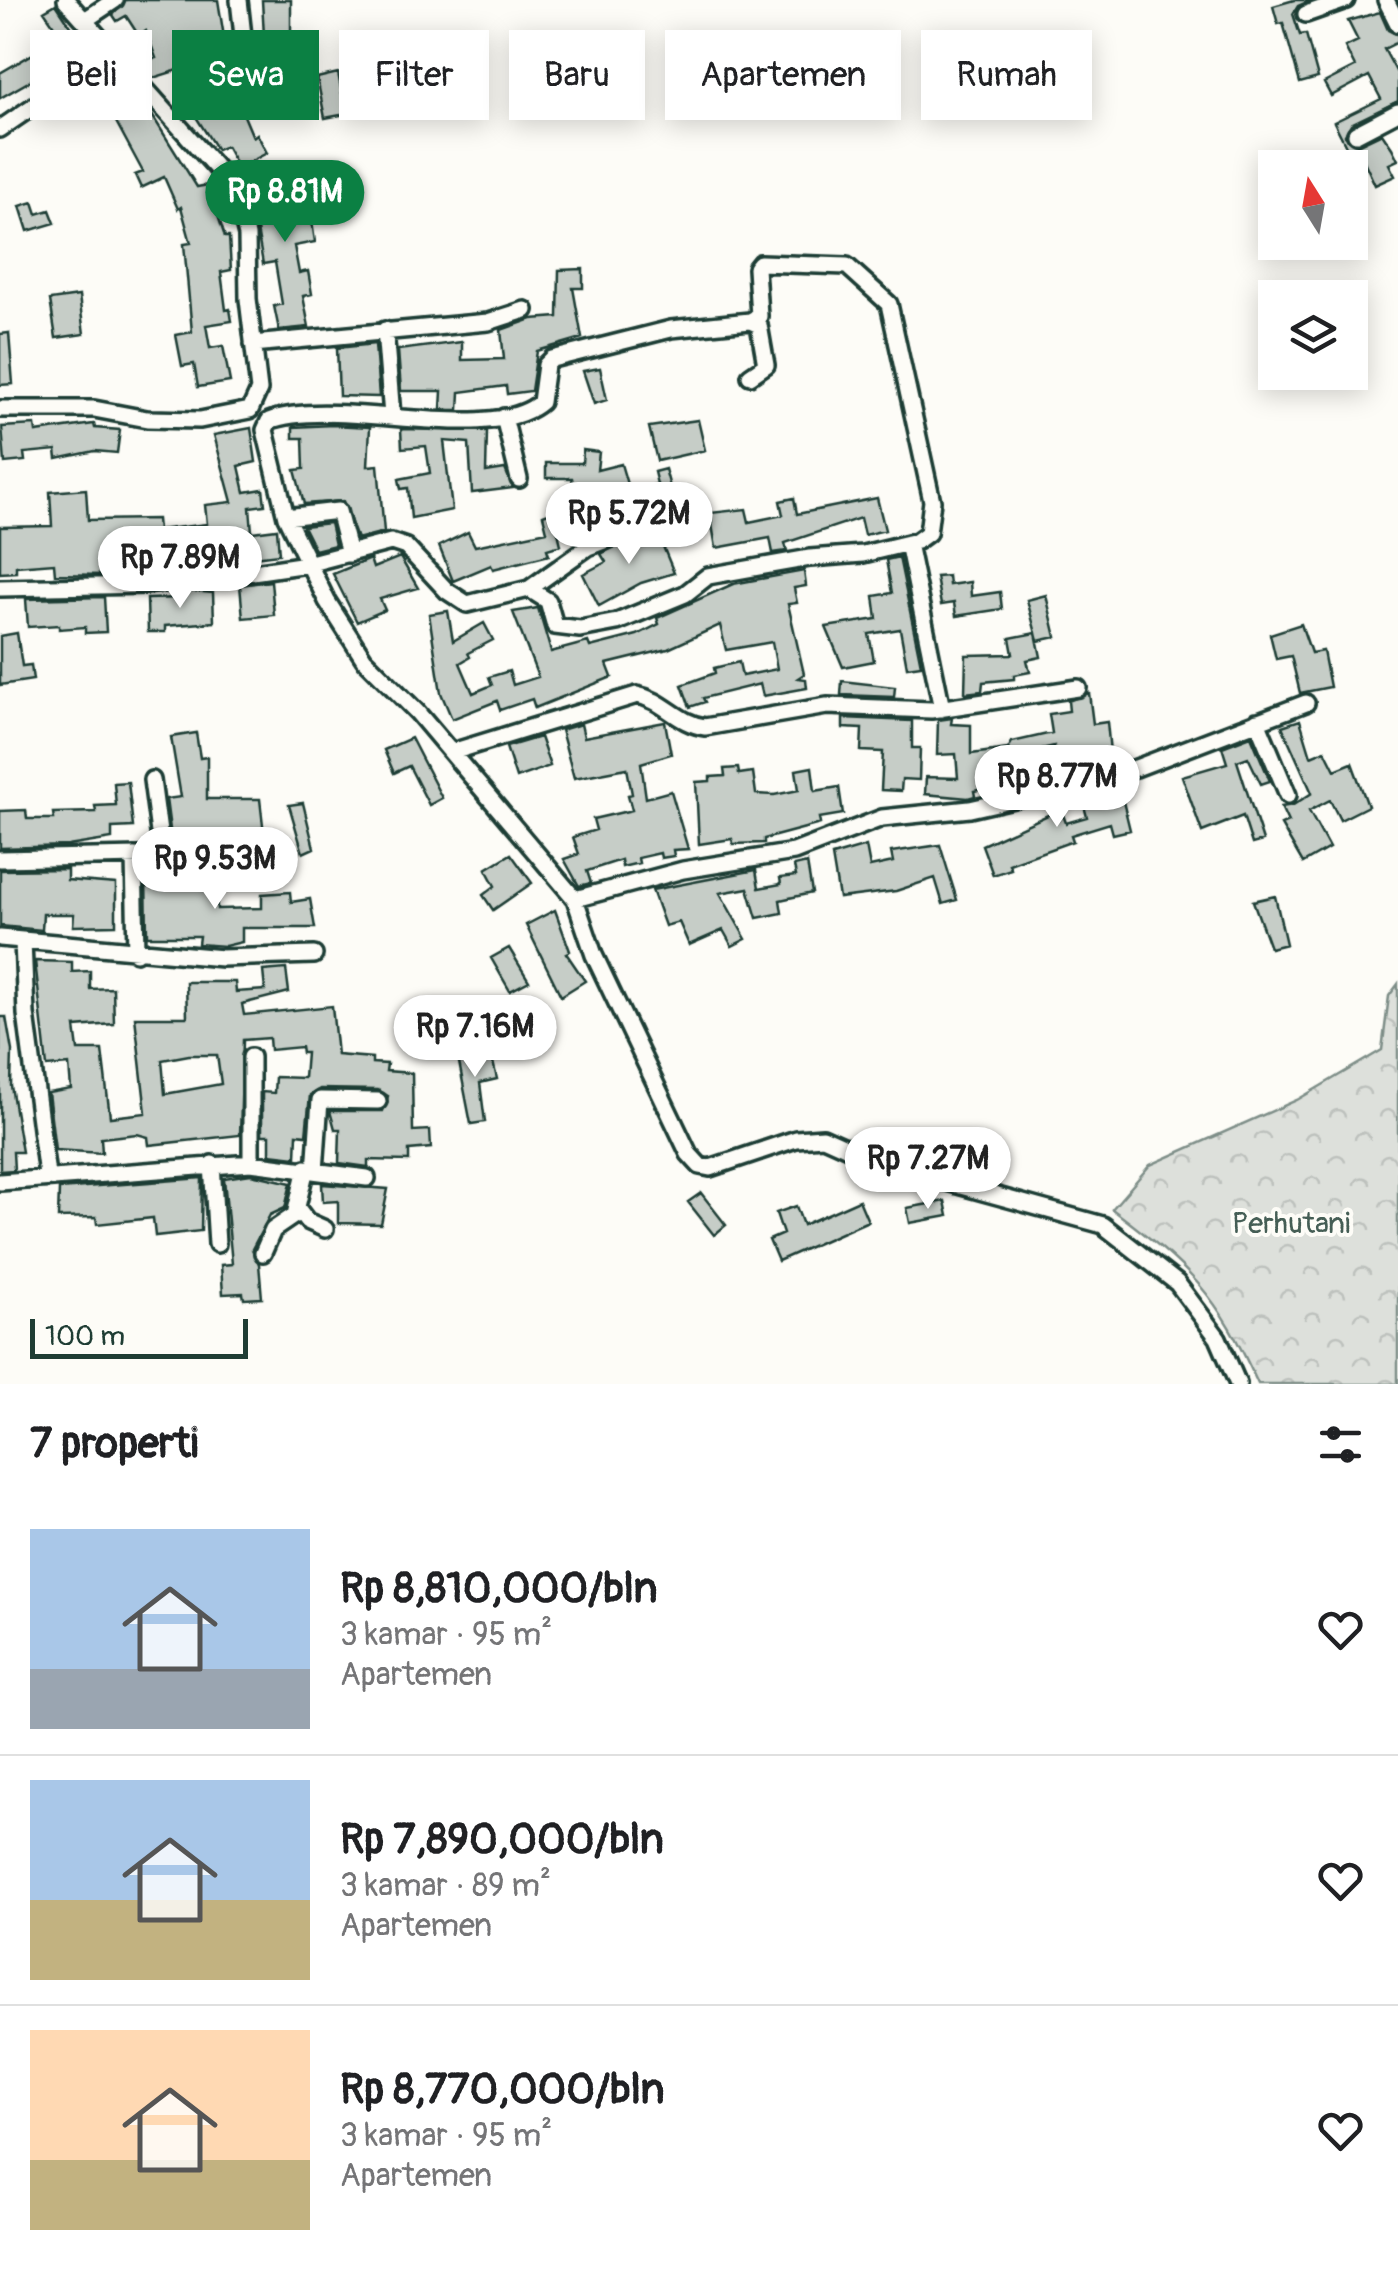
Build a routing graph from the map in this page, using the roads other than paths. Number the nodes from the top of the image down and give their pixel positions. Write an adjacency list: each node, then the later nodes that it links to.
1 (66, 0): 7 (street)
2 (115, 0): 7 (street)
3 (239, 0): 10 (street)
4 (1346, 0): 6 (street)
5 (1386, 0): 8 (street)
6 (1306, 14)
7 (84, 20): 9 (street)
8 (1398, 24)
9 (94, 30)
10 (242, 30)
11 (152, 94): 19 (street)
12 (30, 108): 14 (street)
13 (1398, 112): 15 (street)
14 (0, 129)
15 (1356, 134)
16 (525, 310): 18 (street)
17 (750, 321): 20 (street); 23 (street); 29 (street)
18 (385, 330): 19 (street); 22 (street)
19 (254, 344): 21 (street)
20 (750, 376)
21 (0, 409)
22 (392, 416): 23 (street); 27 (street)
23 (504, 417): 24 (street)
24 (519, 479)
25 (608, 496): 28 (street)
26 (668, 511): 28 (street)
27 (286, 517): 30 (street); 31 (street)
28 (615, 537): 33 (street)
29 (908, 543): 33 (street); 36 (street)
30 (349, 554): 31 (street); 33 (street)
31 (307, 564): 32 (street); 38 (street)
32 (0, 588)
33 (529, 588)
34 (1078, 688): 36 (street)
35 (1306, 704): 37 (street)
36 (942, 709): 38 (street)
37 (1257, 721): 40 (street); 45 (street)
38 (452, 752): 45 (street)
39 (152, 780): 42 (street)
40 (1288, 795)
41 (275, 853): 42 (street)
42 (162, 855): 43 (street)
43 (134, 856): 44 (street); 48 (street)
44 (0, 859)
45 (575, 899): 62 (street)
46 (0, 938): 47 (street)
47 (24, 942): 48 (street); 55 (street)
48 (136, 953): 49 (street)
49 (314, 955)
50 (251, 1058): 52 (street)
51 (378, 1101): 54 (street)
52 (251, 1162): 53 (street); 54 (street)
53 (212, 1164): 55 (street); 60 (street)
54 (310, 1170): 56 (street); 58 (street)
55 (47, 1176): 57 (street)
56 (367, 1178)
57 (0, 1182)
58 (298, 1209): 59 (street); 61 (street)
59 (325, 1229)
60 (217, 1244)
61 (263, 1252)
62 (1238, 1384)

